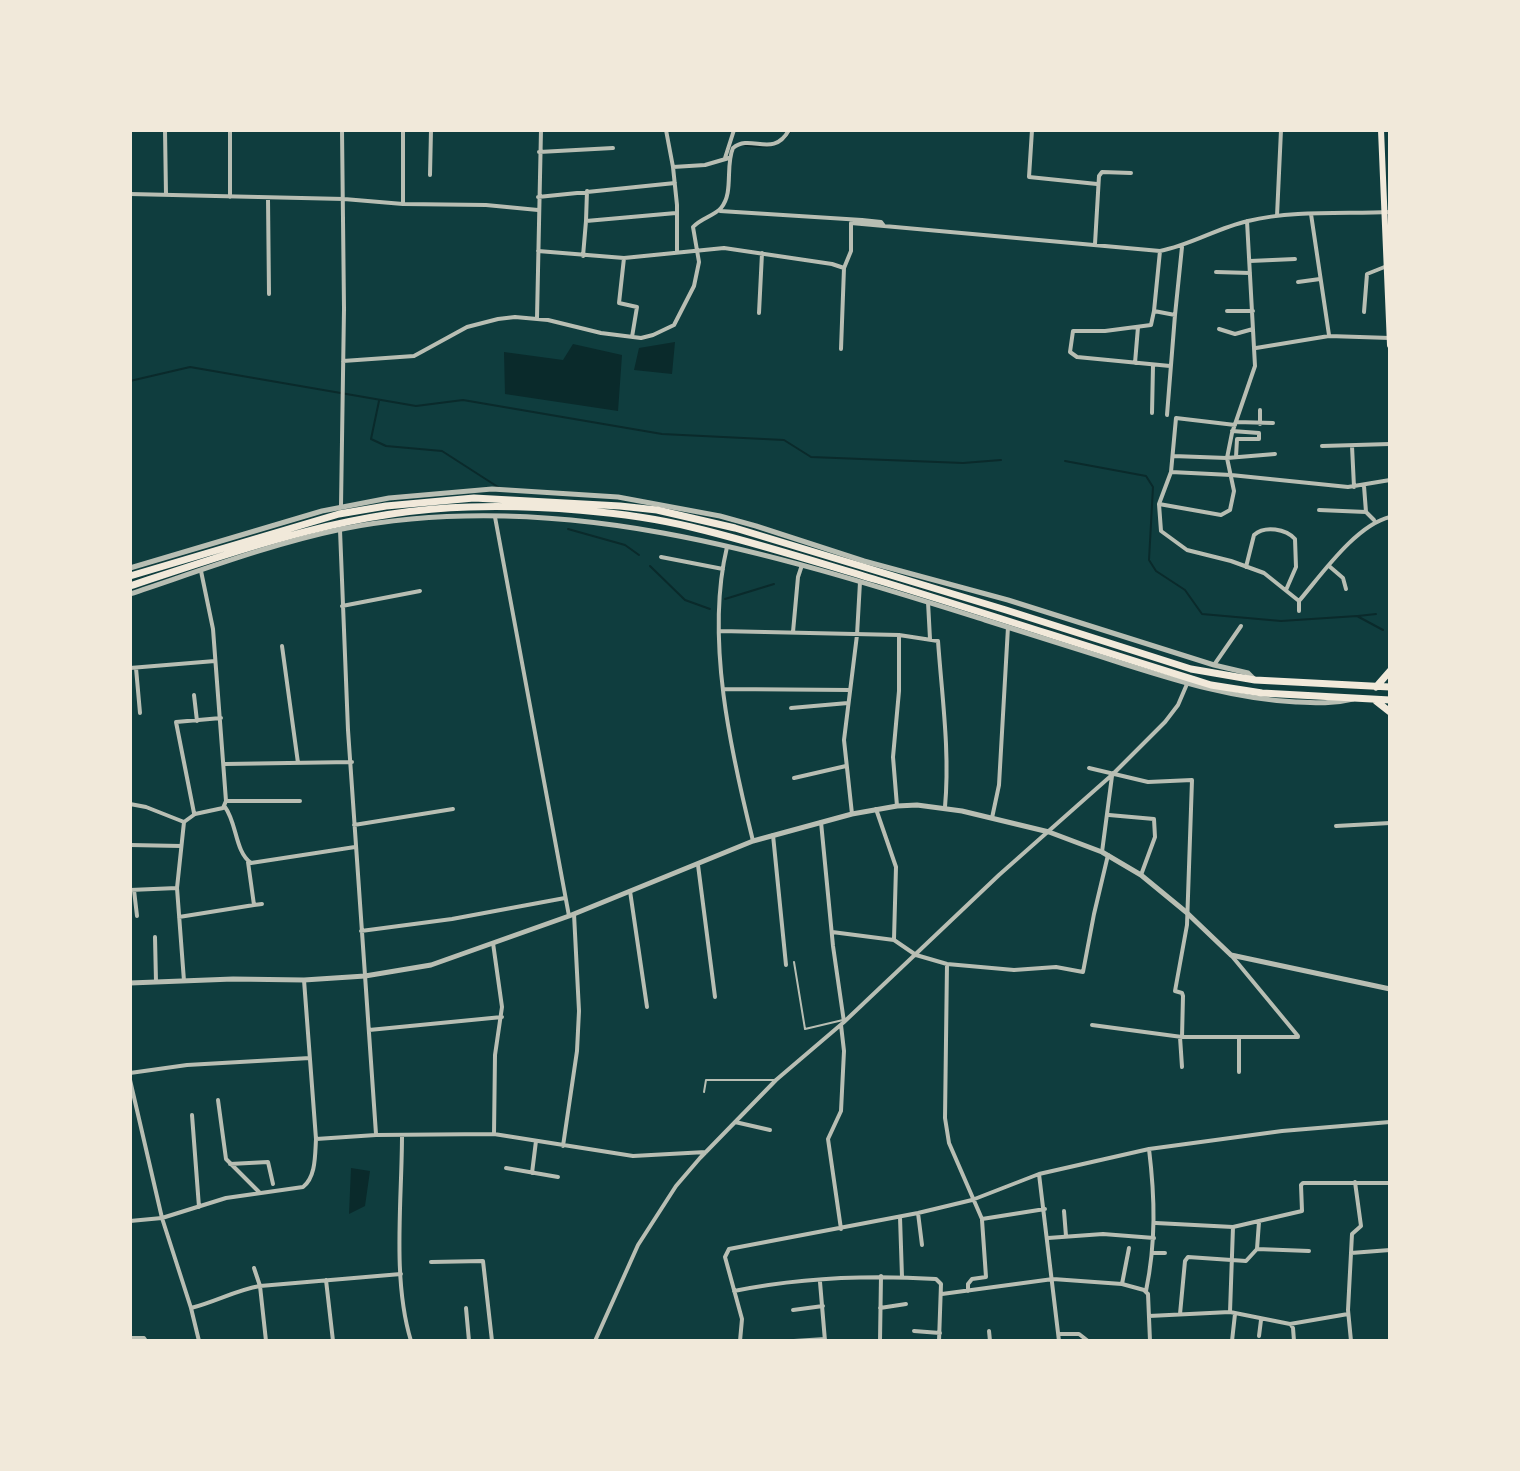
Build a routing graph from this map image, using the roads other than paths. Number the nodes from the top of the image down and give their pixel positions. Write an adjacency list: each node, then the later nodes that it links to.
1 (165, 130): 23 (street)
2 (230, 130): 24 (street)
3 (342, 130): 27 (street)
4 (403, 130): 28 (street)
5 (431, 130): 18 (street)
6 (541, 130): 14 (street)
7 (666, 130): 16 (street)
8 (734, 130): 15 (street)
9 (789, 130): 15 (street)
10 (1032, 130): 20 (street)
11 (1281, 130): 34 (street)
12 (1381, 130): 31 (main road)
13 (613, 148): 14 (street)
14 (539, 152): 25 (street)
15 (727, 158): 16 (street); 30 (street)
16 (673, 167): 19 (street)
17 (1131, 173): 20 (street)
18 (430, 175)
19 (675, 183): 21 (street); 32 (street)
20 (1097, 184): 38 (street)
21 (587, 191): 25 (street); 35 (street)
22 (130, 194): 23 (street)
23 (166, 195): 24 (street)
24 (230, 197): 26 (street)
25 (538, 197): 29 (street)
26 (268, 198): 27 (street); 55 (street)
27 (344, 199): 28 (street); 72 (street)
28 (403, 204): 29 (street)
29 (538, 210): 40 (street)
30 (718, 211): 37 (street); 41 (street)
31 (1387, 212): 33 (street); 49 (main road)
32 (676, 213): 35 (street); 43 (street)
33 (1311, 214): 34 (street); 53 (street)
34 (1277, 216): 36 (street)
35 (586, 221): 45 (street)
36 (1247, 221): 39 (street); 48 (street)
37 (884, 226): 38 (street); 50 (street)
38 (1095, 244): 42 (street)
39 (1182, 247): 42 (street); 61 (street)
40 (538, 251): 45 (street); 62 (street)
41 (698, 251): 43 (street); 44 (street); 67 (street)
42 (1160, 251): 56 (street)
43 (677, 253): 46 (street)
44 (762, 253): 50 (street); 60 (street)
45 (583, 256): 46 (street)
46 (624, 258): 67 (street)
47 (1295, 259): 48 (street)
48 (1250, 261): 52 (street)
49 (1387, 266): 59 (street); 68 (main road)
50 (844, 268): 71 (street)
51 (1216, 272): 52 (street)
52 (1251, 273): 58 (street)
53 (1320, 279): 54 (street); 66 (street)
54 (1298, 282)
55 (269, 294)
56 (1154, 311): 61 (street); 63 (street)
57 (1227, 311): 58 (street)
58 (1253, 311): 65 (street)
59 (1364, 312)
60 (759, 313)
61 (1175, 315): 75 (street)
62 (537, 318): 67 (street); 72 (street)
63 (1138, 327): 73 (street); 73 (street)
64 (1219, 329): 65 (street)
65 (1253, 329): 70 (street)
66 (1329, 336): 68 (street); 70 (street)
67 (632, 337)
68 (1390, 338): 69 (main road)
69 (1390, 345)
70 (1256, 348): 79 (street)
71 (841, 349)
72 (343, 361): 96 (street)
73 (1135, 363): 74 (street)
74 (1153, 366): 75 (street); 77 (street)
75 (1170, 366): 78 (street)
76 (1260, 410): 81 (street)
77 (1152, 413)
78 (1167, 415)
79 (1236, 423): 81 (street); 82 (street); 87 (street)
80 (1273, 423): 81 (street)
81 (1260, 424)
82 (1232, 431): 88 (street); 89 (street)
83 (1390, 444): 85 (street)
84 (1322, 446): 85 (street)
85 (1352, 446): 94 (street)
86 (1275, 454): 88 (street)
87 (1173, 456): 89 (street); 90 (street)
88 (1236, 457): 89 (street)
89 (1227, 458): 91 (street)
90 (1171, 472): 91 (street); 95 (street)
91 (1231, 475): 94 (street); 95 (street)
92 (1390, 480): 93 (street)
93 (1364, 486): 94 (street); 98 (street)
94 (1354, 487)
95 (1159, 504): 108 (street)
96 (341, 506): 103 (street); 135 (street)
97 (1319, 510): 98 (street)
98 (1366, 512): 101 (street)
99 (494, 514): 102 (street); 104 (street); 190 (street)
100 (1390, 517): 101 (street)
101 (1374, 521): 107 (street)
102 (340, 530): 111 (street); 121 (street)
103 (264, 531): 109 (street); 112 (highway); 130 (highway)
104 (727, 545): 106 (street); 110 (street)
105 (661, 557): 110 (street)
106 (802, 565): 113 (street); 127 (street)
107 (1329, 566): 115 (street); 119 (street)
108 (1246, 567): 116 (street); 116 (street)
109 (130, 568)
110 (723, 569): 126 (street)
111 (201, 571): 118 (street); 134 (street)
112 (130, 576)
113 (860, 582): 120 (street); 128 (street)
114 (130, 586): 122 (highway)
115 (1346, 589)
116 (1286, 590): 119 (street)
117 (420, 591): 121 (street)
118 (130, 594)
119 (1299, 601): 123 (street)
120 (928, 602): 122 (street); 131 (street)
121 (342, 606): 154 (street)
122 (949, 606): 125 (street); 133 (highway)
123 (1299, 611)
124 (1241, 626): 135 (street)
125 (1008, 627): 139 (street); 171 (street)
126 (720, 631): 127 (street); 142 (street)
127 (793, 632): 128 (street)
128 (857, 635): 129 (street); 143 (street)
129 (899, 635): 131 (street); 164 (street)
130 (1087, 638): 133 (highway); 138 (highway)
131 (930, 639): 165 (street)
132 (282, 646): 155 (street)
133 (1084, 647): 145 (highway)
134 (216, 661): 136 (street); 152 (street)
135 (1214, 665): 138 (street)
136 (133, 668): 151 (street)
137 (1390, 671): 140 (highway)
138 (1255, 680): 140 (highway)
139 (1187, 684): 145 (street); 159 (street)
140 (1376, 687): 141 (highway)
141 (1390, 687)
142 (724, 689): 143 (street); 179 (street)
143 (850, 690): 148 (street)
144 (194, 695): 153 (street)
145 (1354, 699): 146 (highway)
146 (1376, 700): 147 (highway); 150 (highway)
147 (1390, 700)
148 (848, 703): 149 (street); 157 (street)
149 (791, 708)
150 (1390, 712)
151 (140, 713)
152 (221, 718): 153 (street); 156 (street)
153 (197, 721): 168 (street)
154 (352, 762): 155 (street); 175 (street)
155 (298, 763): 156 (street)
156 (225, 764): 163 (street)
157 (846, 766): 160 (street); 169 (street)
158 (1089, 768): 159 (street)
159 (1113, 775): 170 (street); 177 (street); 193 (street)
160 (794, 778)
161 (300, 801): 163 (street)
162 (130, 804): 173 (street)
163 (226, 804): 168 (street); 184 (street)
164 (897, 806): 165 (street); 167 (street)
165 (945, 807): 171 (street)
166 (453, 809): 175 (street)
167 (876, 809): 169 (street); 200 (street)
168 (195, 814): 173 (street)
169 (852, 814): 172 (street)
170 (1109, 815): 183 (street); 186 (street)
171 (992, 818): 177 (street)
172 (821, 821): 178 (street); 198 (street)
173 (184, 822): 181 (street)
174 (1390, 823): 176 (street)
175 (354, 825): 182 (street)
176 (1336, 826)
177 (1049, 832): 183 (street); 202 (street)
178 (773, 835): 179 (street); 206 (street)
179 (753, 841): 185 (street)
180 (130, 845): 181 (street)
181 (181, 846): 187 (street)
182 (355, 847): 184 (street); 197 (street)
183 (1105, 854): 186 (street); 205 (street)
184 (248, 862): 192 (street)
185 (698, 865): 189 (street); 213 (street)
186 (1141, 875): 193 (street)
187 (177, 888): 188 (street); 196 (street)
188 (132, 890): 195 (street)
189 (630, 891): 194 (street); 214 (street)
190 (565, 898): 194 (street); 197 (street)
191 (262, 904): 192 (street)
192 (254, 905): 196 (street)
193 (1186, 912): 203 (street); 219 (street)
194 (571, 915): 201 (street); 238 (street)
195 (137, 916)
196 (179, 917): 209 (street)
197 (361, 931): 207 (street)
198 (832, 932): 200 (street); 216 (street)
199 (155, 937): 210 (street)
200 (894, 940): 202 (street)
201 (493, 943): 207 (street); 215 (street)
202 (916, 955): 205 (street); 216 (street)
203 (1231, 955): 212 (street); 220 (street)
204 (794, 962): 216 (lane)
205 (947, 964): 250 (street)
206 (786, 965)
207 (365, 976): 208 (street); 218 (street)
208 (304, 980): 209 (street); 221 (street)
209 (184, 981): 210 (street)
210 (156, 982): 211 (street)
211 (130, 983)
212 (1390, 989)
213 (715, 997)
214 (647, 1007)
215 (502, 1017): 218 (street); 233 (street)
216 (843, 1022): 226 (street); 262 (street)
217 (1092, 1025): 219 (street)
218 (369, 1030): 234 (street)
219 (1181, 1037): 220 (street); 222 (street)
220 (1239, 1037): 223 (street)
221 (310, 1058): 224 (street); 236 (street)
222 (1182, 1067)
223 (1239, 1072)
224 (130, 1073)
225 (130, 1080): 256 (street)
226 (776, 1080): 227 (lane); 230 (street)
227 (704, 1092)
228 (218, 1100): 241 (street)
229 (192, 1115): 251 (street)
230 (735, 1122): 232 (street); 240 (street)
231 (1390, 1122): 239 (street)
232 (770, 1130)
233 (494, 1134): 235 (street); 237 (street)
234 (376, 1135): 235 (street); 236 (street)
235 (402, 1135): 277 (street)
236 (316, 1139): 249 (street)
237 (536, 1141): 238 (street); 243 (street)
238 (563, 1146): 240 (street)
239 (1149, 1149): 244 (street); 260 (street)
240 (706, 1152): 315 (street)
241 (230, 1164): 248 (street); 249 (street)
242 (506, 1168): 243 (street)
243 (532, 1173): 245 (street)
244 (1039, 1174): 250 (street); 252 (street)
245 (558, 1177)
246 (1355, 1182): 247 (street); 259 (street); 273 (street)
247 (1390, 1183)
248 (273, 1184)
249 (260, 1193): 251 (street)
250 (972, 1200): 254 (street); 257 (street)
251 (199, 1207): 256 (street)
252 (1045, 1209): 257 (street); 264 (street)
253 (1064, 1211): 263 (street)
254 (918, 1213): 255 (street); 266 (street)
255 (900, 1217): 262 (street); 279 (street)
256 (162, 1218): 258 (street); 291 (street)
257 (982, 1219): 286 (street)
258 (130, 1221)
259 (1259, 1222): 261 (street); 268 (street)
260 (1156, 1223): 261 (street); 265 (street)
261 (1233, 1227): 274 (street)
262 (841, 1229): 285 (street)
263 (1066, 1236): 264 (street); 265 (street)
264 (1048, 1238): 280 (street)
265 (1154, 1238): 271 (street)
266 (922, 1245)
267 (1129, 1248): 283 (street)
268 (1257, 1249): 270 (street); 274 (street)
269 (1390, 1250): 273 (street)
270 (1309, 1251)
271 (1153, 1253): 272 (street); 287 (street)
272 (1165, 1253)
273 (1351, 1253): 297 (street)
274 (1233, 1261): 295 (street); 296 (street)
275 (431, 1262): 314 (street)
276 (254, 1268): 284 (street)
277 (401, 1274): 281 (street); 312 (street)
278 (881, 1276): 279 (street); 282 (street); 293 (street)
279 (902, 1277): 288 (street)
280 (1053, 1279): 283 (street); 286 (street); 304 (street)
281 (326, 1280): 284 (street); 311 (street)
282 (820, 1282): 285 (street); 290 (street)
283 (1122, 1284): 287 (street)
284 (260, 1286): 291 (street); 310 (street)
285 (734, 1291): 316 (street)
286 (968, 1291): 288 (street)
287 (1146, 1291): 298 (street)
288 (942, 1294): 303 (street)
289 (906, 1304): 293 (street)
290 (823, 1306): 294 (street); 307 (street)
291 (191, 1308): 309 (street)
292 (466, 1308): 313 (street)
293 (880, 1308): 318 (street)
294 (793, 1310)
295 (1233, 1313): 296 (street); 299 (street); 324 (street)
296 (1180, 1314): 298 (street)
297 (1348, 1314): 300 (street); 326 (street)
298 (1149, 1316): 323 (street)
299 (1261, 1320): 300 (street); 305 (street)
300 (1290, 1324): 325 (street)
301 (914, 1331): 303 (street)
302 (989, 1331): 320 (street)
303 (940, 1333): 319 (street)
304 (1059, 1334): 321 (street); 322 (street)
305 (1259, 1336)
306 (130, 1338): 308 (street)
307 (825, 1340): 317 (street)
308 (146, 1341)
309 (199, 1341)
310 (266, 1341)
311 (333, 1341)
312 (411, 1341)
313 (469, 1341)
314 (492, 1341)
315 (595, 1341)
316 (740, 1341)
317 (794, 1341)
318 (880, 1341)
319 (939, 1341)
320 (990, 1341)
321 (1059, 1341)
322 (1088, 1341)
323 (1150, 1341)
324 (1232, 1341)
325 (1294, 1341)
326 (1351, 1341)

